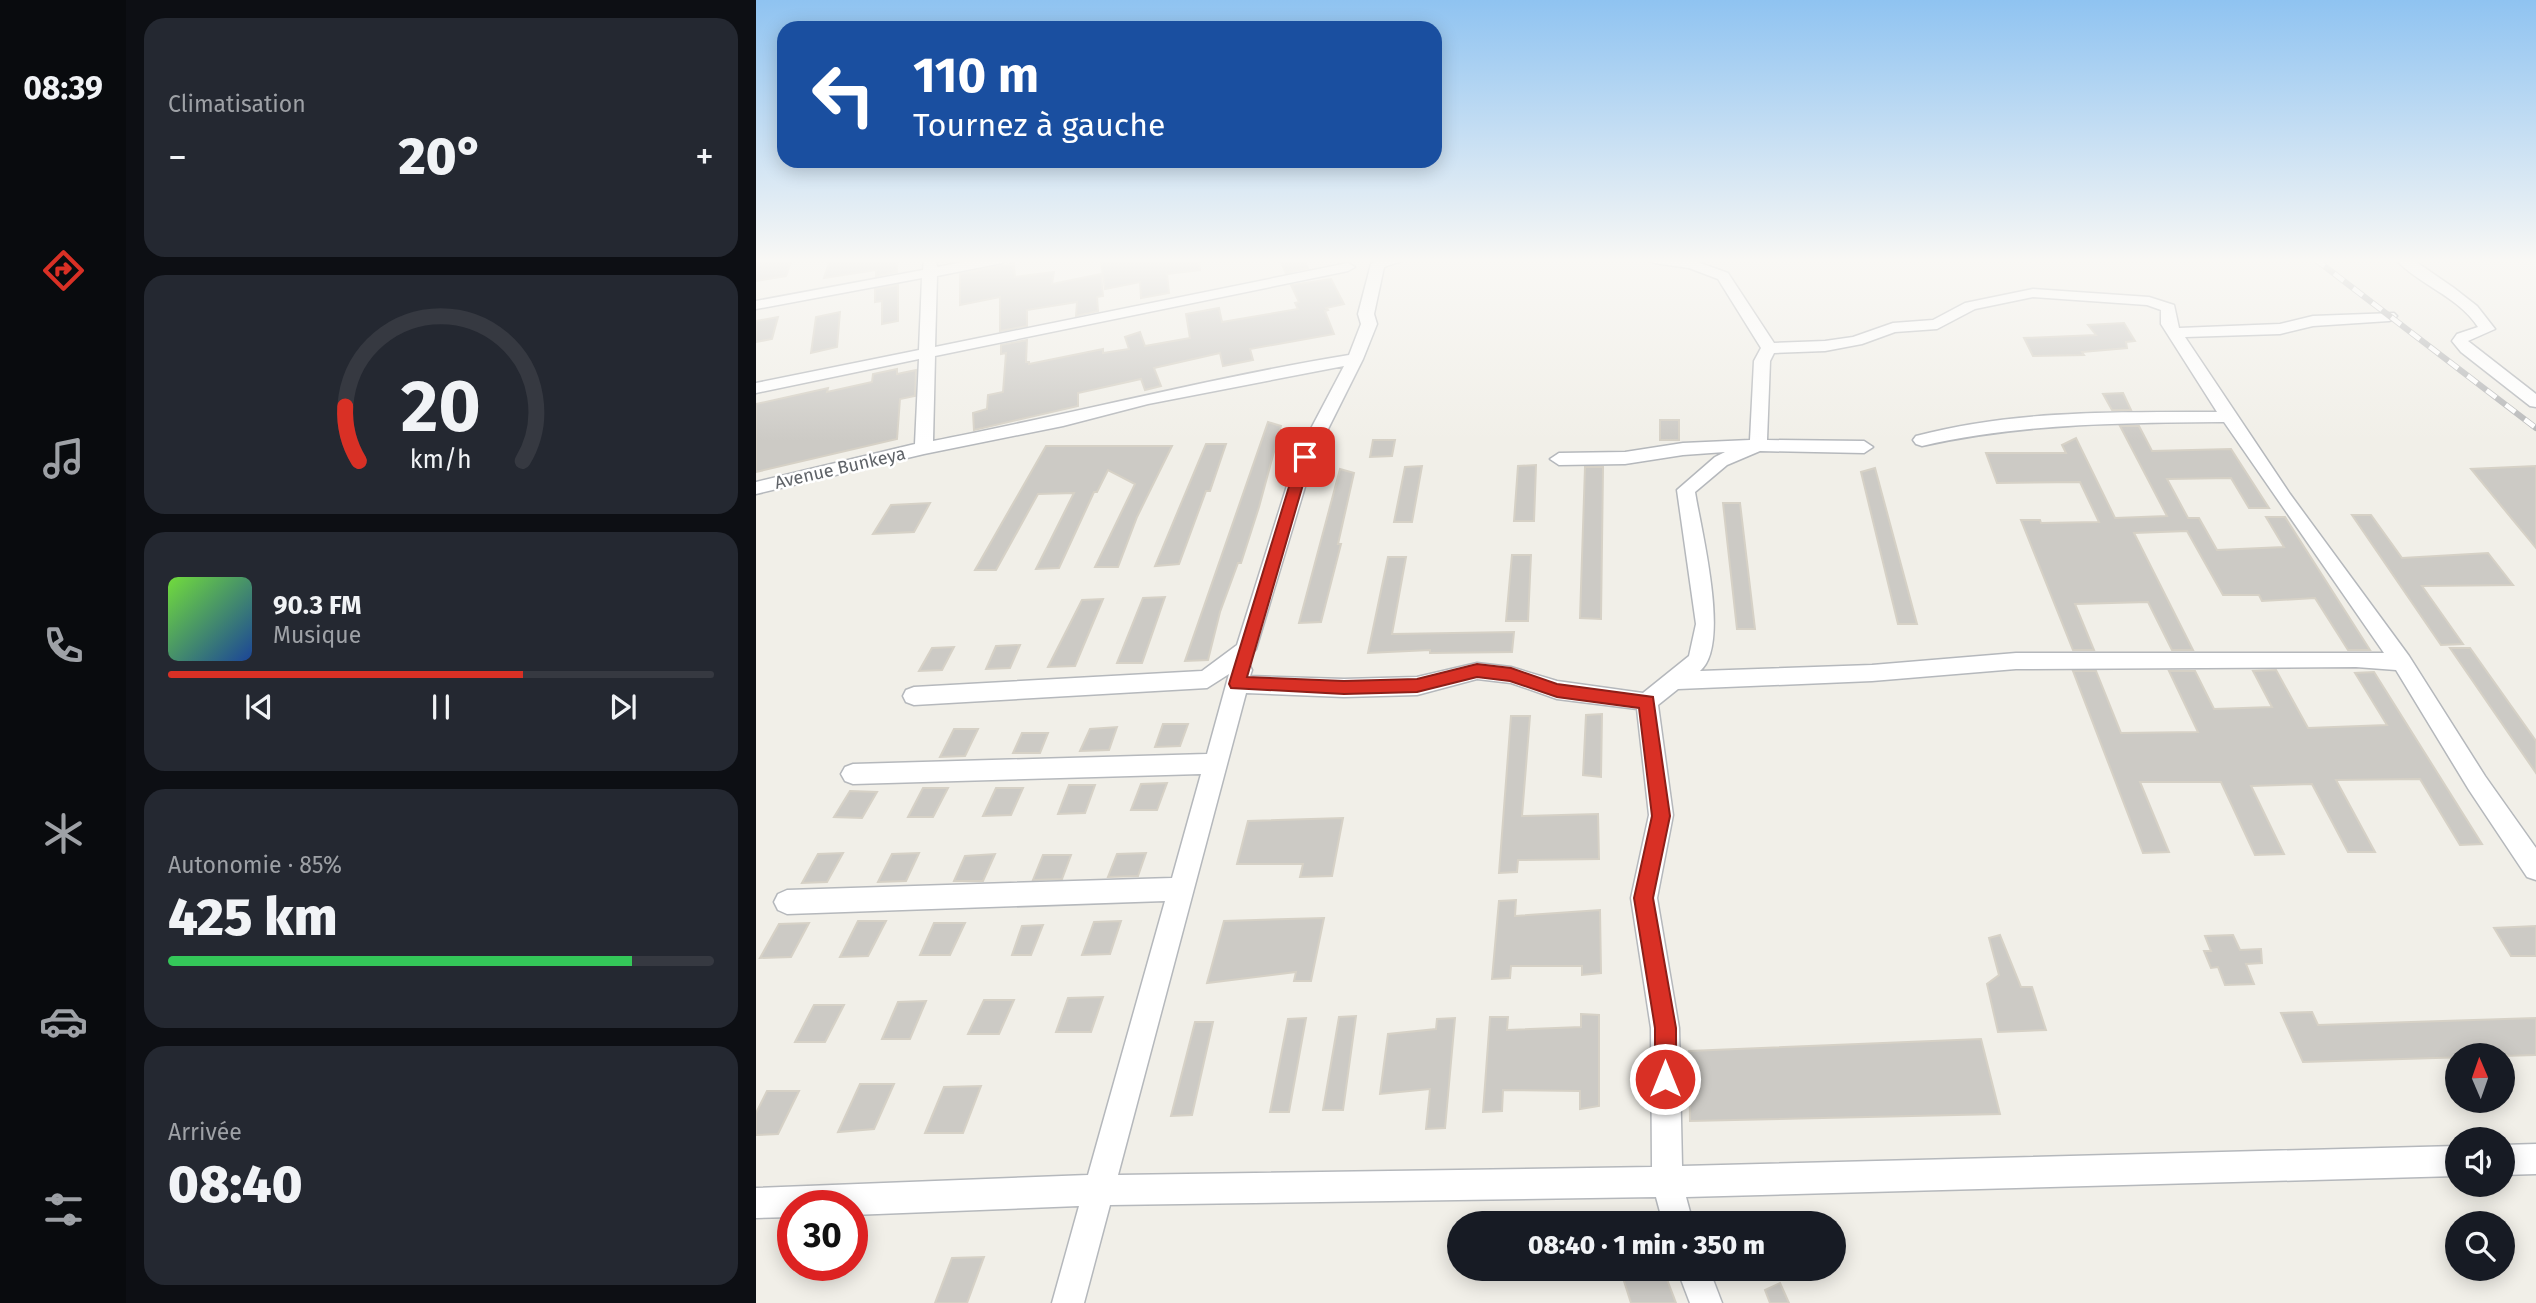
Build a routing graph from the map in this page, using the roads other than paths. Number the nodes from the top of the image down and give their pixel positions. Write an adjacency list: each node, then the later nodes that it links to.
1 (928, 320): 11 (street)
2 (1093, 320): 11 (street)
3 (1368, 320): 12 (street)
4 (1751, 320): 10 (street)
5 (1945, 320): 10 (street)
6 (2169, 320): 9 (street)
7 (2331, 320): 9 (street)
8 (2481, 320): 14 (street)
9 (2175, 333): 15 (street)
10 (1769, 348): 17 (street)
11 (928, 354): 13 (street); 19 (street)
12 (1355, 359): 19 (street, Avenue Bunkeya); 22 (street)
13 (756, 388)
14 (2536, 402)
15 (2230, 417): 16 (street); 23 (street)
16 (1922, 440)
17 (1758, 444): 18 (street); 20 (street); 24 (street)
18 (1864, 447)
19 (924, 448): 21 (street, Avenue Bunkeya)
20 (1559, 459)
21 (756, 488)
22 (1247, 649): 25 (street); 26 (street)
23 (2402, 662): 24 (street); 30 (street)
24 (1675, 681): 27 (street)
25 (1237, 684): 27 (street); 28 (street)
26 (914, 696)
27 (1647, 702): 36 (street)
28 (1216, 764): 29 (street); 31 (street)
29 (853, 774)
30 (2536, 869)
31 (1182, 889): 32 (street); 37 (street)
32 (787, 902)
33 (2536, 1159): 34 (street)
34 (2515, 1160)
35 (2445, 1161): 36 (street)
36 (1667, 1182): 37 (street); 39 (street)
37 (1101, 1190): 38 (street); 41 (street)
38 (756, 1203)
39 (1675, 1211)
40 (1698, 1281): 42 (street)
41 (1068, 1303)
42 (1706, 1303)

